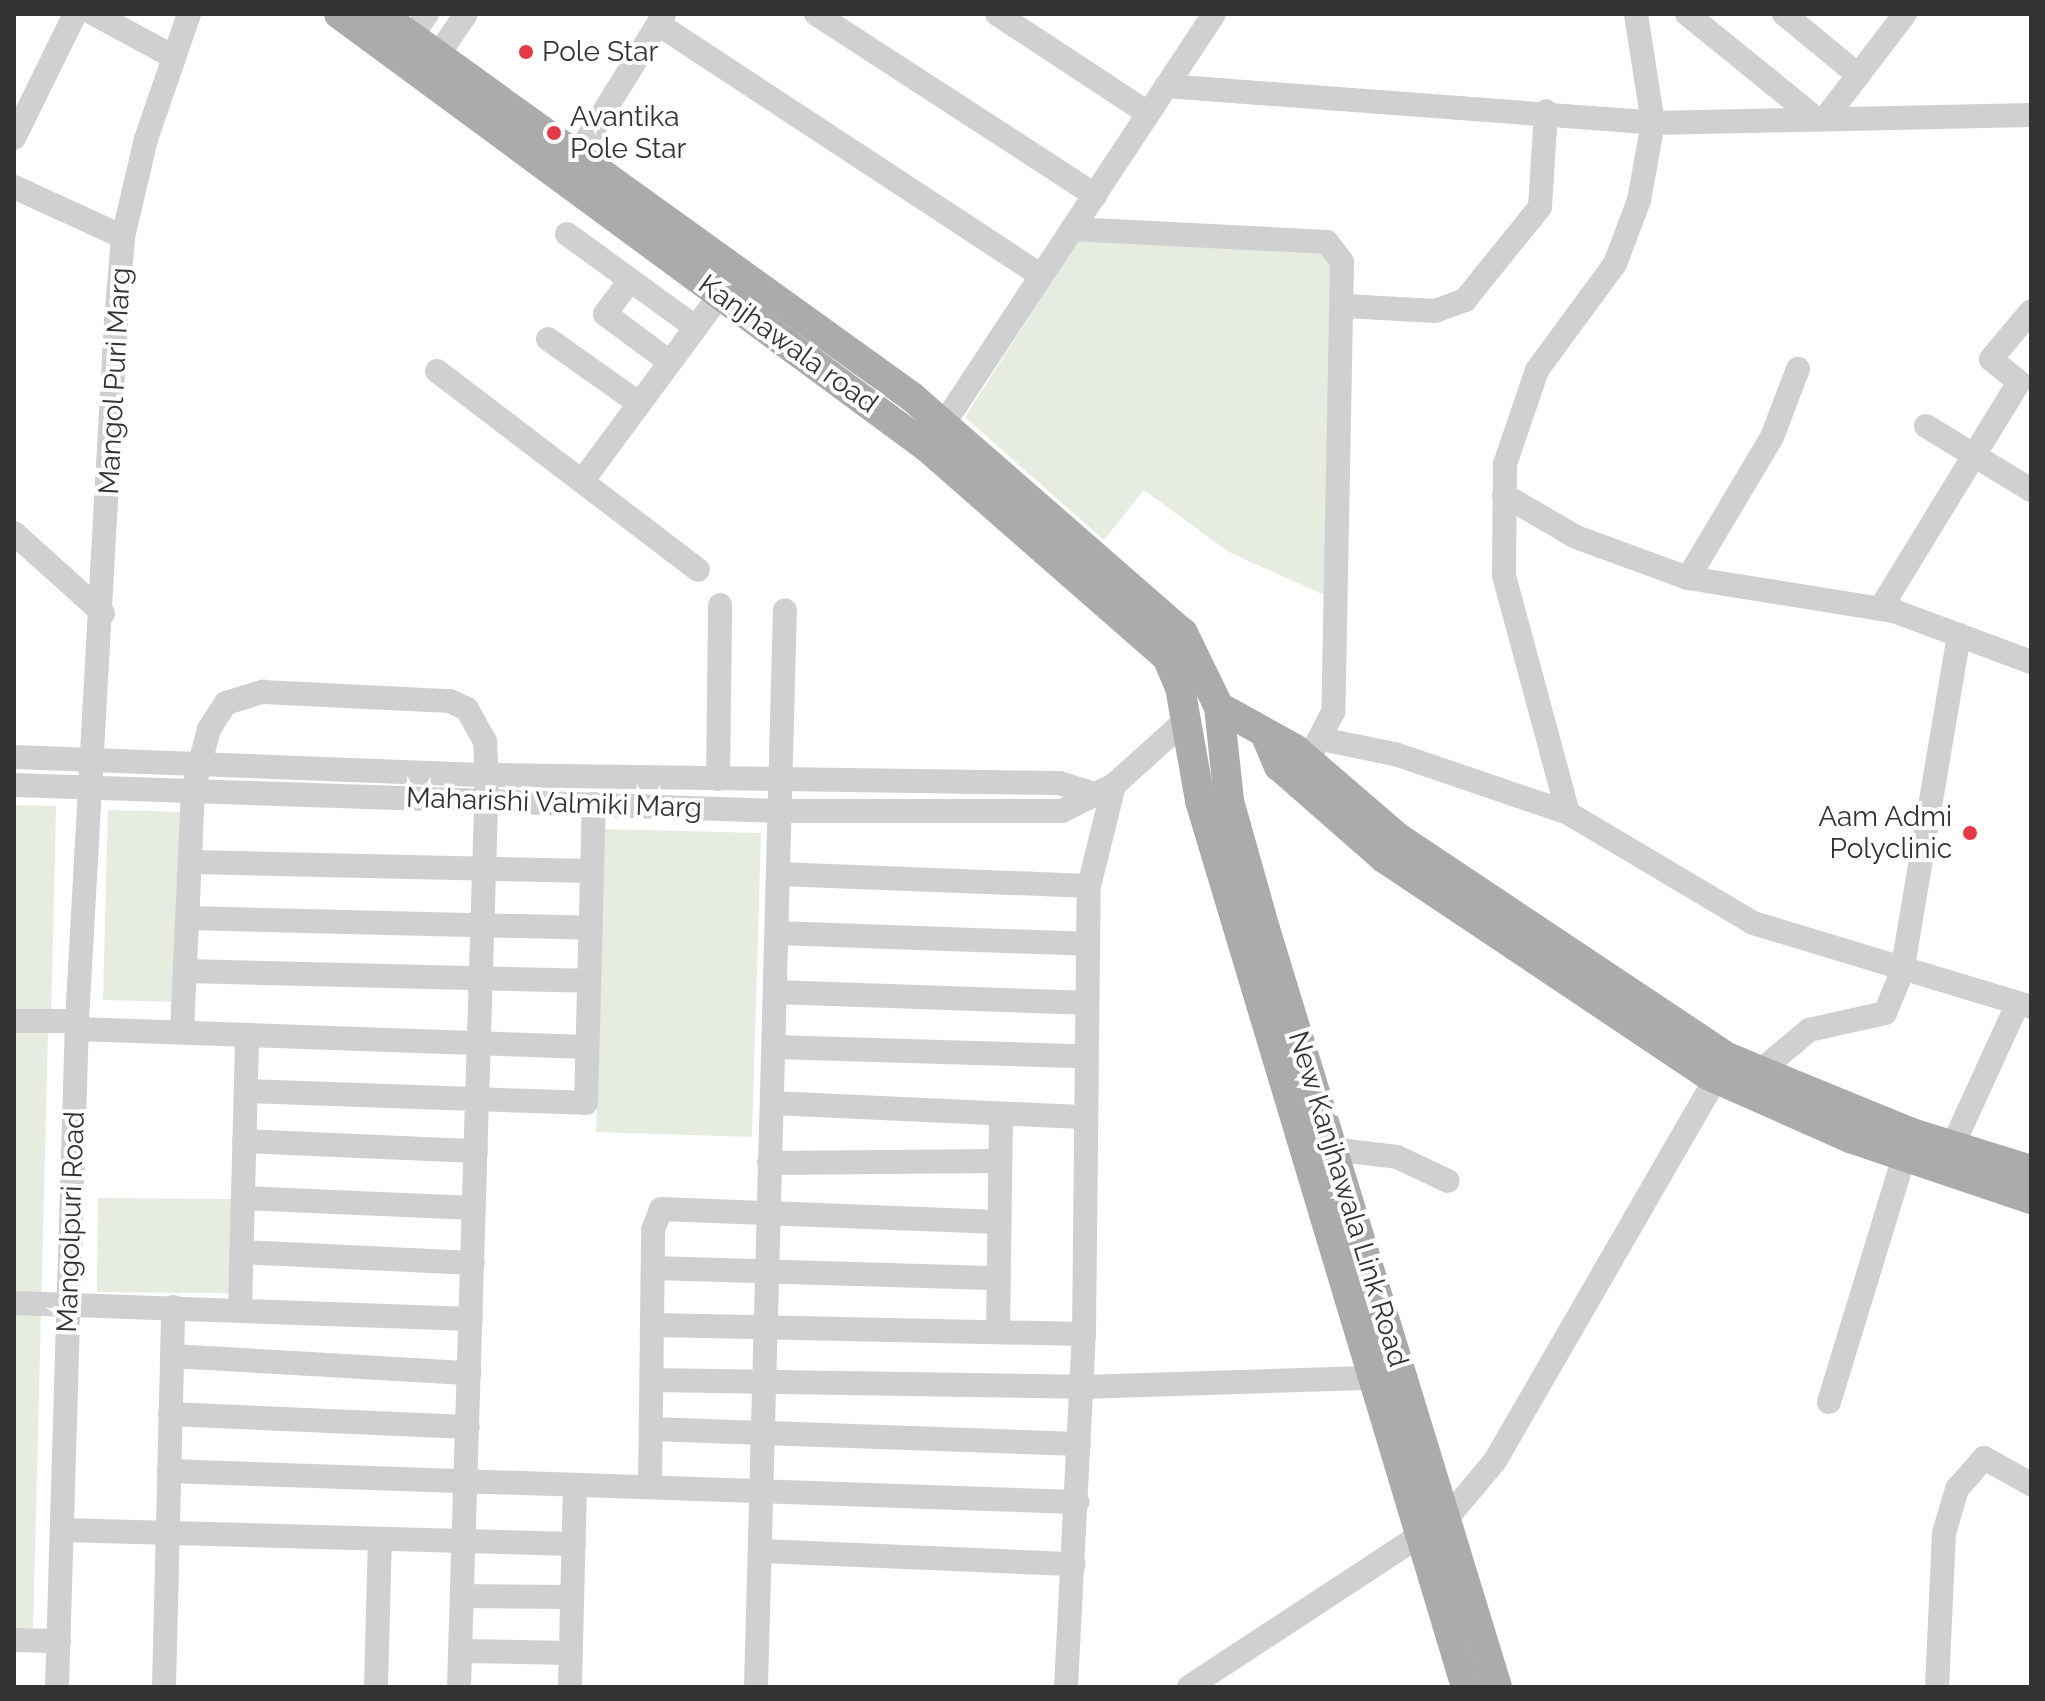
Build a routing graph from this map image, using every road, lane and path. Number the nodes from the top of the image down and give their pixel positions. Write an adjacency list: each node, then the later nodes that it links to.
1 (75, 14): 25 (street)
2 (94, 14): 16 (street)
3 (189, 14): 16 (street, Mangol Puri Marg)
4 (339, 14): 15 (main road, Kanjhawala road)
5 (380, 14): 15 (main road, Kanjhawala road)
6 (466, 14): 17 (street)
7 (816, 14): 28 (street)
8 (997, 14): 21 (street)
9 (1214, 14): 19 (street)
10 (1636, 14): 24 (street)
11 (1687, 14): 23 (street)
12 (1784, 14): 18 (street)
13 (1897, 17): 18 (street)
14 (661, 19): 26 (street); 32 (street)
15 (412, 36): 17 (main road, Kanjhawala road)
16 (174, 57): 31 (street, Mangol Puri Marg)
17 (431, 66): 26 (main road, Kanjhawala road); 34 (main road, Kanjhawala road)
18 (1858, 75): 23 (street)
19 (1166, 86): 20 (street); 21 (street)
20 (1546, 111): 24 (street); 35 (street)
21 (1148, 113): 28 (street)
22 (2031, 115): 23 (street)
23 (1820, 116): 24 (street)
24 (1653, 123): 48 (street)
25 (14, 138)
26 (578, 154): 34 (main road, Kanjhawala road)
27 (14, 187): 31 (street)
28 (1095, 195): 29 (street)
29 (1072, 229): 32 (street); 35 (street)
30 (567, 234): 33 (street)
31 (123, 237): 55 (street, Mangol Puri Marg)
32 (1041, 276): 43 (street)
33 (629, 282): 37 (street); 39 (street)
34 (729, 283): 37 (street); 43 (main road, Kanjhawala road); 59 (main road, Kanjhawala road)
35 (1345, 306): 62 (street)
36 (2031, 311): 45 (street)
37 (695, 327): 39 (street)
38 (548, 339): 42 (street)
39 (667, 360): 42 (street)
40 (1798, 369): 51 (street)
41 (437, 371): 46 (street)
42 (637, 402): 46 (street)
43 (943, 425): 58 (main road, Kanjhawala road)
44 (1926, 426): 45 (street)
45 (1977, 451): 47 (street); 53 (street)
46 (583, 480): 50 (street)
47 (2031, 490)
48 (1504, 495): 51 (street); 77 (street)
49 (14, 533): 55 (street)
50 (698, 570)
51 (1688, 578): 53 (street)
52 (720, 605): 66 (street)
53 (1880, 609): 56 (street)
54 (785, 610): 67 (street)
55 (103, 613): 61 (street, Mangol Puri Marg)
56 (1959, 635): 57 (street); 89 (street)
57 (2031, 662)
58 (1219, 707): 59 (main road); 62 (main road); 114 (main road, New Kanjhawala Link Road)
59 (1187, 719): 69 (street, Maharishi Valmiki Marg); 141 (main road, New Kanjhawala Link Road)
60 (14, 757): 61 (street, Maharishi Valmiki Marg)
61 (90, 758): 63 (street, Maharishi Valmiki Marg); 70 (street, Mangolpuri Road)
62 (1306, 758): 77 (street); 103 (main road)
63 (199, 763): 64 (street, Maharishi Valmiki Marg); 64 (street); 71 (street)
64 (487, 775): 65 (street, Maharishi Valmiki Marg); 73 (street)
65 (665, 778): 66 (street, Maharishi Valmiki Marg); 75 (street)
66 (718, 779): 67 (street, Maharishi Valmiki Marg)
67 (782, 780): 72 (street, Maharishi Valmiki Marg); 76 (street)
68 (14, 785): 70 (street, Maharishi Valmiki Marg)
69 (1114, 785): 72 (street, Maharishi Valmiki Marg); 82 (street)
70 (88, 787): 71 (street, Maharishi Valmiki Marg); 96 (street, Mangolpuri Road)
71 (193, 790): 73 (street, Maharishi Valmiki Marg); 78 (street)
72 (1088, 792): 76 (street, Maharishi Valmiki Marg)
73 (487, 802): 74 (street, Maharishi Valmiki Marg); 79 (street)
74 (594, 804): 75 (street, Maharishi Valmiki Marg); 80 (street)
75 (664, 806): 76 (street, Maharishi Valmiki Marg)
76 (781, 811): 81 (street)
77 (1568, 813): 89 (street)
78 (190, 862): 79 (street); 83 (street)
79 (485, 871): 80 (street); 84 (street)
80 (592, 871): 85 (street)
81 (779, 874): 82 (street); 86 (street)
82 (1089, 886): 87 (street)
83 (187, 918): 84 (street); 88 (street)
84 (483, 928): 85 (street); 90 (street)
85 (591, 928): 91 (street)
86 (777, 933): 87 (street); 92 (street)
87 (1087, 944): 93 (street)
88 (185, 971): 90 (street); 97 (street)
89 (1902, 972): 94 (street); 104 (street)
90 (482, 981): 91 (street); 99 (street)
91 (589, 981): 100 (street)
92 (775, 992): 93 (street); 101 (street)
93 (1085, 1003): 102 (street)
94 (2025, 1005): 113 (street)
95 (14, 1021): 96 (street)
96 (77, 1025): 97 (street); 131 (street, Mangolpuri Road)
97 (182, 1032): 98 (street)
98 (247, 1035): 99 (street); 105 (street)
99 (479, 1045): 100 (street); 106 (street)
100 (587, 1047): 106 (street)
101 (774, 1047): 102 (street); 107 (street)
102 (1083, 1056): 109 (street)
103 (1722, 1068): 104 (main road); 110 (main road); 158 (street)
104 (1759, 1072): 110 (main road)
105 (246, 1091): 106 (street); 111 (street)
106 (478, 1100): 115 (street)
107 (772, 1103): 108 (street); 117 (street)
108 (1001, 1114): 109 (street); 116 (street)
109 (1082, 1117): 138 (street)
110 (1865, 1129): 112 (main road)
111 (244, 1141): 115 (street); 120 (street)
112 (1906, 1145): 113 (main road); 121 (main road); 145 (street)
113 (1952, 1147): 118 (main road)
114 (1331, 1149): 119 (street); 158 (main road, New Kanjhawala Link Road)
115 (476, 1151): 122 (street)
116 (1000, 1161): 117 (street); 124 (street)
117 (769, 1163): 123 (street)
118 (2031, 1170)
119 (1448, 1181)
120 (243, 1198): 122 (street); 125 (street)
121 (2031, 1199)
122 (474, 1208): 126 (street)
123 (770, 1218): 124 (street); 127 (street); 128 (street)
124 (999, 1222): 129 (street)
125 (241, 1252): 126 (street); 133 (street)
126 (473, 1263): 134 (street)
127 (653, 1268): 128 (street); 135 (street)
128 (768, 1272): 129 (street); 136 (street)
129 (999, 1278): 137 (street)
130 (14, 1303): 131 (street)
131 (69, 1303): 132 (street); 159 (street, Mangolpuri Road)
132 (173, 1307): 133 (street); 139 (street)
133 (240, 1309): 134 (street)
134 (471, 1319): 140 (street)
135 (653, 1325): 136 (street); 142 (street)
136 (768, 1327): 137 (street); 143 (street)
137 (998, 1330): 138 (street)
138 (1084, 1334): 144 (street)
139 (172, 1356): 140 (street); 146 (street)
140 (470, 1373): 147 (street)
141 (1373, 1378): 144 (street); 161 (main road, New Kanjhawala Link Road)
142 (652, 1380): 143 (street); 148 (street)
143 (766, 1382): 144 (street); 149 (street)
144 (1081, 1387): 150 (street)
145 (1829, 1402)
146 (170, 1414): 147 (street); 151 (street)
147 (468, 1427): 152 (street)
148 (651, 1429): 149 (street); 155 (street)
149 (763, 1433): 150 (street); 156 (street)
150 (1079, 1444): 157 (street)
151 (169, 1471): 152 (street); 160 (street)
152 (466, 1484): 154 (street); 163 (street)
153 (2031, 1484): 183 (street)
154 (575, 1485): 155 (street); 164 (street)
155 (650, 1487): 156 (street)
156 (762, 1491): 157 (street); 165 (street)
157 (1077, 1502): 166 (street)
158 (1448, 1517): 161 (street); 182 (main road, New Kanjhawala Link Road)
159 (62, 1530): 160 (street); 170 (street, Mangolpuri Road)
160 (167, 1533): 162 (street); 174 (street)
161 (1421, 1537): 180 (street); 181 (main road, New Kanjhawala Link Road)
162 (380, 1539): 163 (street); 175 (street)
163 (464, 1543): 164 (street); 167 (street)
164 (574, 1544): 168 (street)
165 (760, 1551): 166 (street); 178 (street)
166 (1074, 1564): 179 (street)
167 (463, 1596): 168 (street); 171 (street)
168 (572, 1597): 172 (street)
169 (14, 1640): 170 (street)
170 (59, 1641): 173 (street, Mangolpuri Road)
171 (461, 1651): 172 (street); 176 (street)
172 (571, 1653): 177 (street)
173 (57, 1687)
174 (164, 1687)
175 (376, 1687)
176 (459, 1687)
177 (570, 1687)
178 (756, 1687)
179 (1066, 1687)
180 (1189, 1687)
181 (1466, 1687)
182 (1497, 1687)
183 (1937, 1687)

